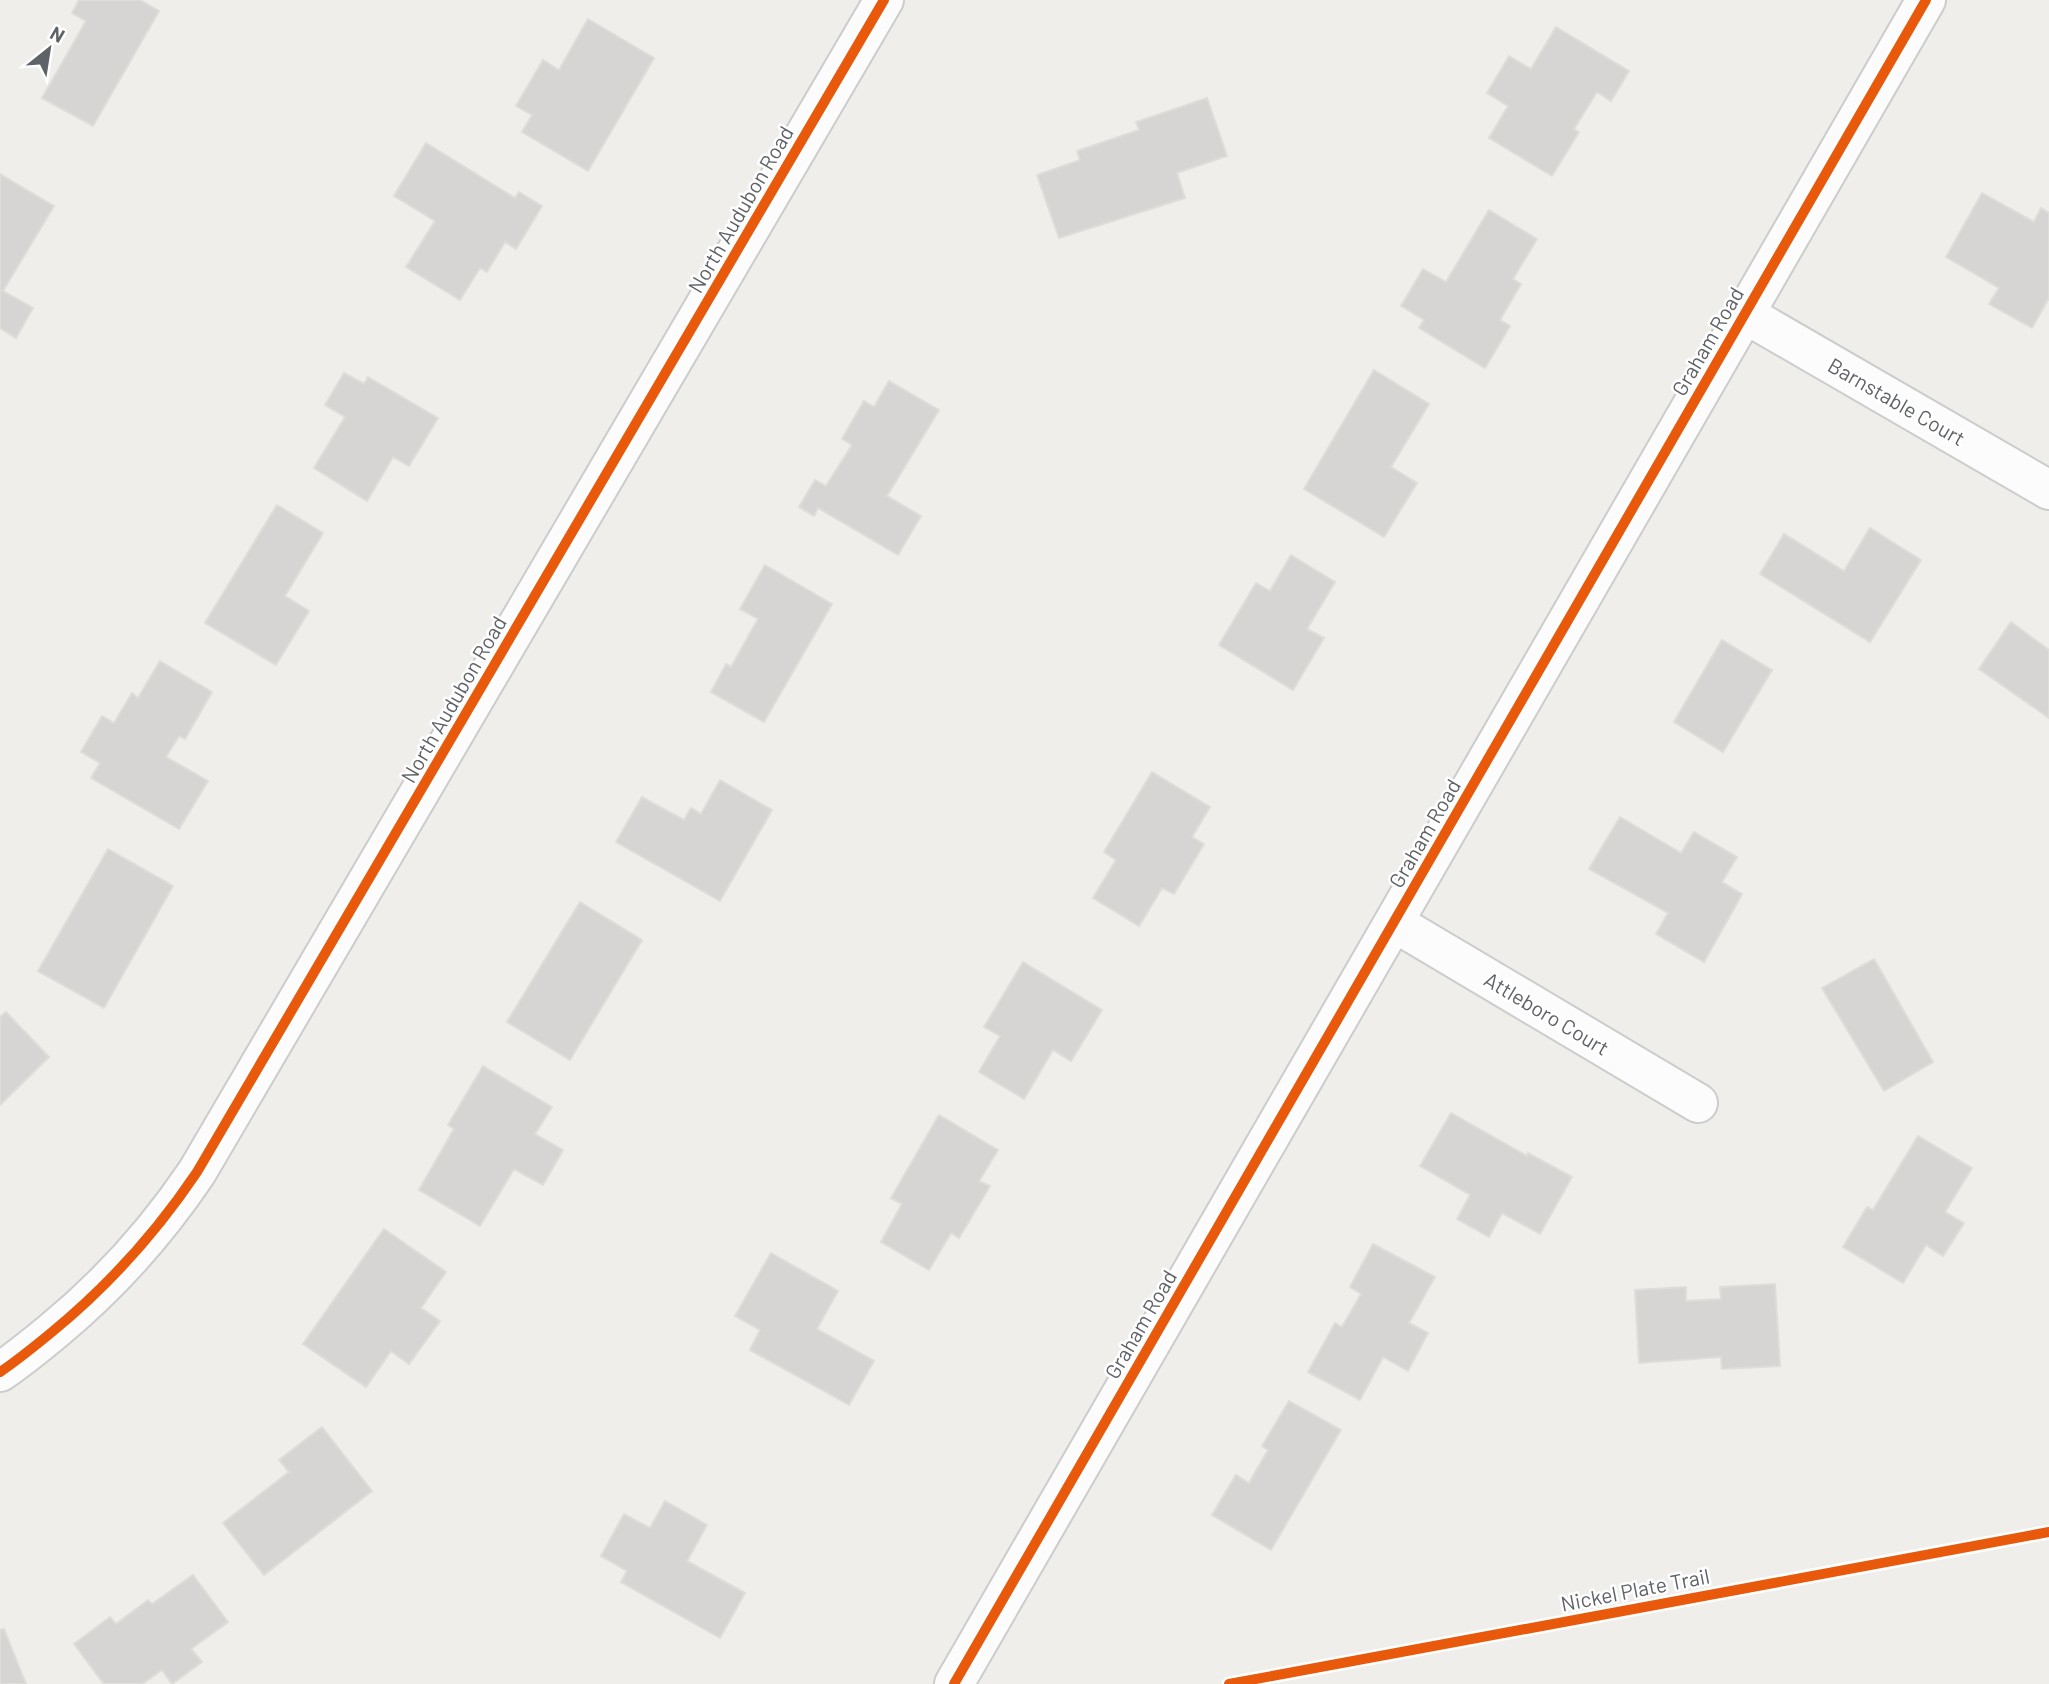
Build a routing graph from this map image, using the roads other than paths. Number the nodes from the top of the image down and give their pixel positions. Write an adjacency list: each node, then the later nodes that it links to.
1 (884, 0): 7 (street, North Audubon Road)
2 (1926, 0): 3 (street, Graham Road)
3 (1745, 314): 4 (street, Barnstable Court); 5 (street, Graham Road)
4 (2049, 490)
5 (1395, 923): 6 (street, Attleboro Court); 8 (street, Graham Road)
6 (1698, 1103)
7 (0, 1372)
8 (954, 1684)

